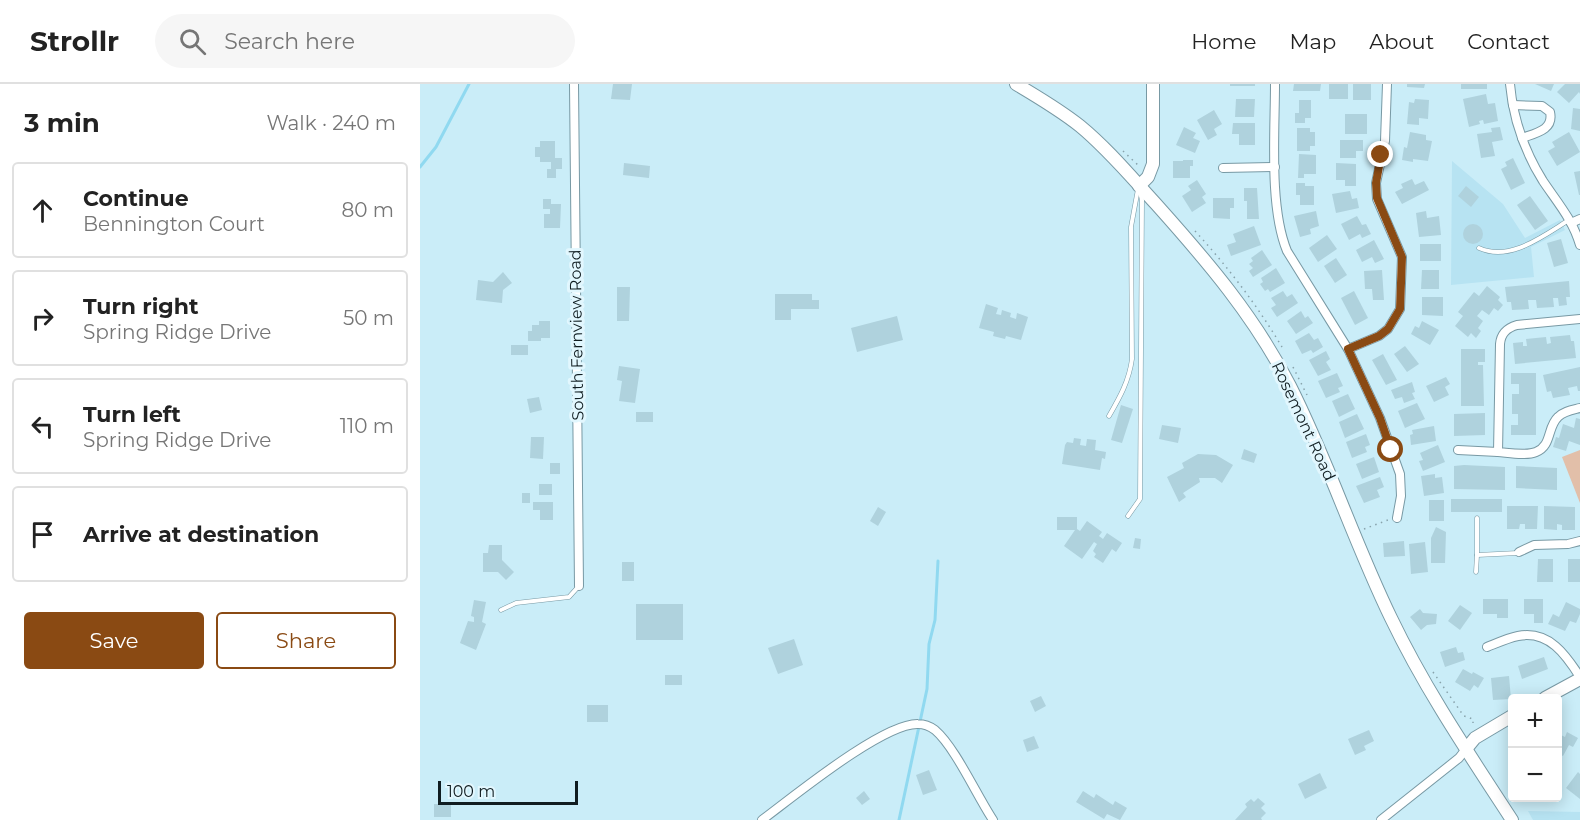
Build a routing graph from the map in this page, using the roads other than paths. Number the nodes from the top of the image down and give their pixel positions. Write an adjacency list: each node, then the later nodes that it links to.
1 (574, 84): 28 (street, South Fernview Road)
2 (1016, 84): 11 (main road, Rosemont Road)
3 (1153, 84): 11 (main road)
4 (1275, 84): 9 (street)
5 (1387, 84): 16 (street)
6 (1510, 84): 7 (street)
7 (1513, 105): 8 (street); 8 (street)
8 (1522, 138): 12 (street)
9 (1275, 167): 10 (street); 16 (street)
10 (1223, 168)
11 (1138, 186): 18 (lane); 21 (lane); 34 (main road, Rosemont Road)
12 (1574, 220): 13 (street); 14 (lane)
13 (1580, 245)
14 (1479, 248)
15 (1580, 319): 20 (street)
16 (1348, 349): 22 (street)
17 (1580, 408): 20 (street)
18 (1109, 416)
19 (1458, 450): 20 (street)
20 (1498, 452)
21 (1128, 516)
22 (1397, 518)
23 (1477, 518): 26 (lane)
24 (1580, 540): 25 (street)
25 (1519, 552): 26 (lane)
26 (1477, 555): 27 (lane)
27 (1476, 572)
28 (579, 586): 29 (lane)
29 (501, 610)
30 (1487, 647): 31 (street)
31 (1580, 678): 32 (main road)
32 (1553, 694)
33 (1508, 718): 34 (main road)
34 (1466, 749): 37 (street); 38 (main road, Rosemont Road)
35 (762, 820): 36 (street)
36 (993, 820)
37 (1381, 820)
38 (1512, 820)

